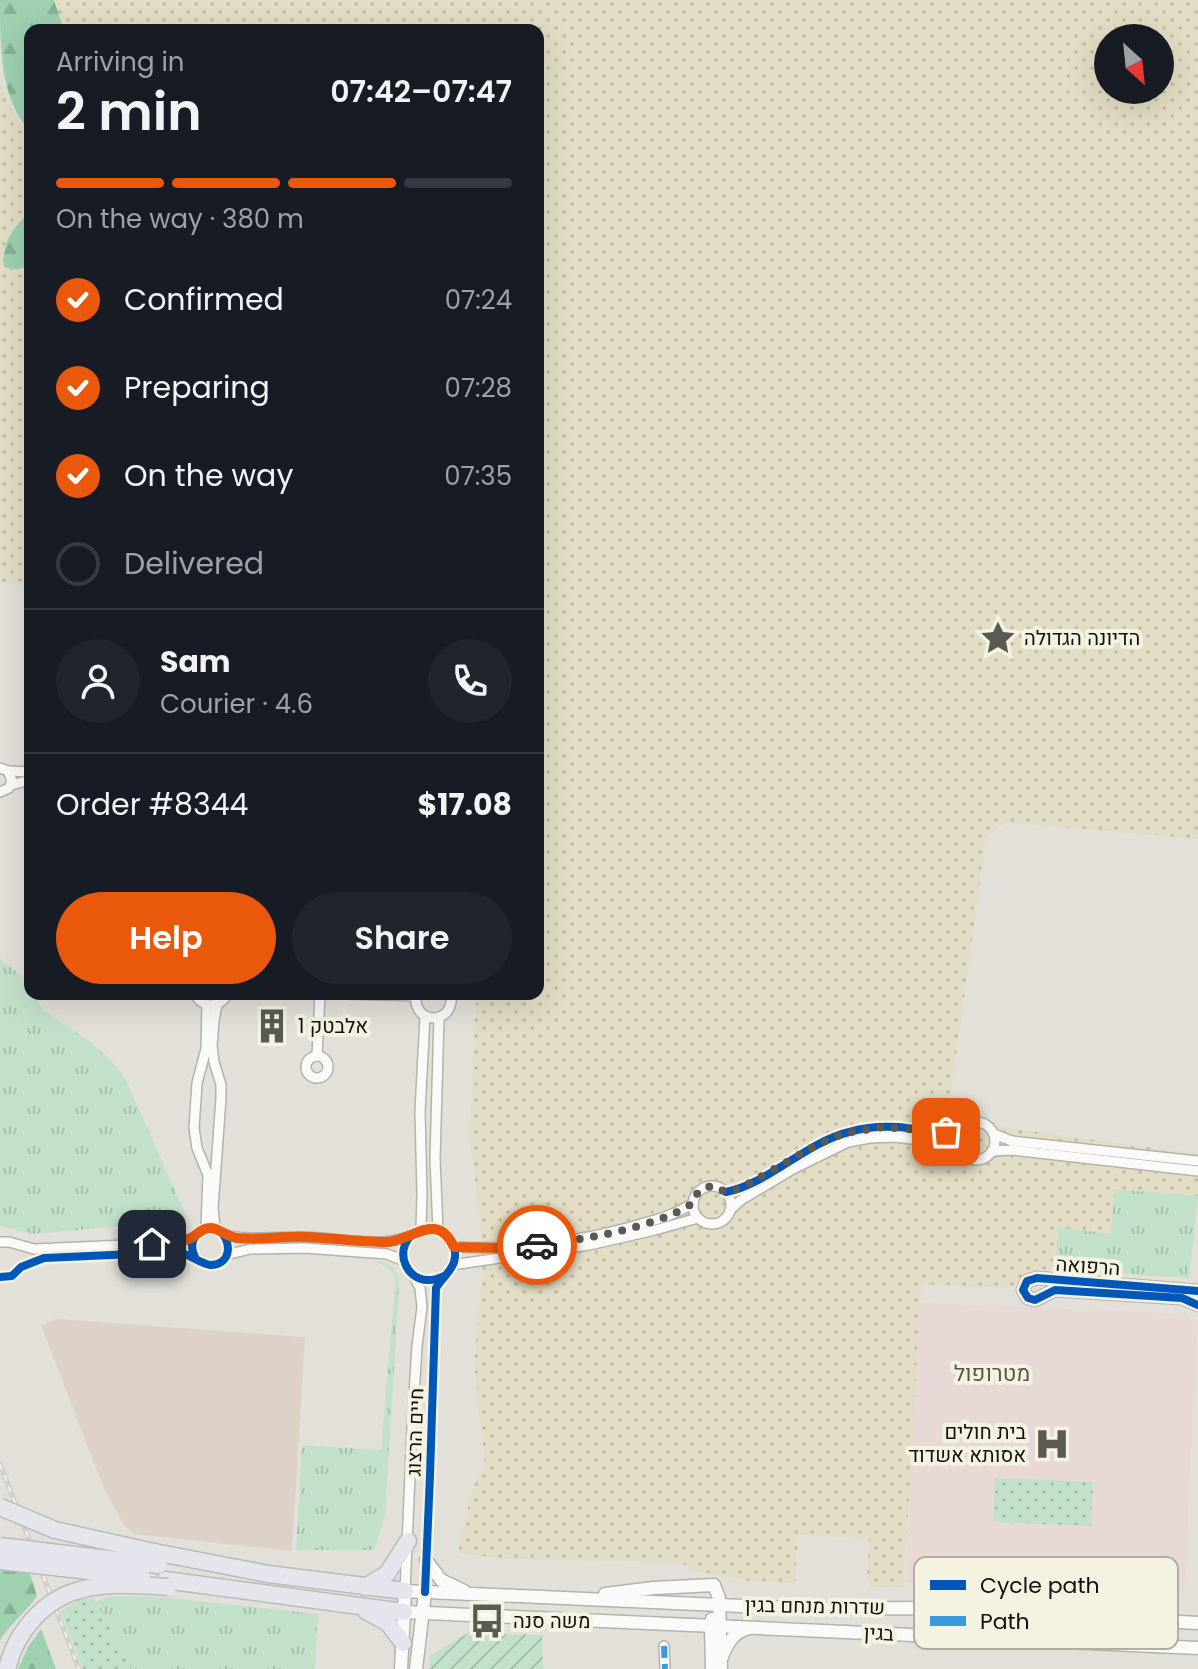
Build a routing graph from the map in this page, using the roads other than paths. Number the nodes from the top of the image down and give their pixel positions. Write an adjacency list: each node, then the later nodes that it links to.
1 (4, 769): 2 (street); 4 (street)
2 (24, 771)
3 (24, 782): 4 (street)
4 (11, 785): 5 (street)
5 (0, 792)
6 (200, 1000): 11 (street)
7 (223, 1000): 11 (street)
8 (320, 1000): 14 (street)
9 (416, 1000): 12 (street)
10 (451, 1000): 13 (street)
11 (212, 1005): 25 (street); 25 (street)
12 (425, 1016): 13 (street); 26 (street)
13 (439, 1017): 27 (street)
14 (317, 1056)
15 (960, 1130): 16 (street); 17 (street); 21 (street)
16 (994, 1134): 18 (street); 19 (street)
17 (957, 1147): 18 (street); 23 (street)
18 (992, 1151): 20 (street)
19 (1198, 1161)
20 (1198, 1171)
21 (726, 1192): 22 (street); 23 (street)
22 (693, 1203): 24 (street); 33 (street)
23 (730, 1210): 24 (street)
24 (698, 1218): 37 (street)
25 (210, 1228): 28 (street); 30 (street)
26 (421, 1229): 27 (street); 29 (street)
27 (438, 1230): 33 (street)
28 (225, 1235): 29 (street); 34 (street)
29 (410, 1236): 36 (street)
30 (194, 1238): 32 (street); 35 (street)
31 (0, 1242): 32 (street)
32 (15, 1244): 38 (street)
33 (454, 1247): 37 (street)
34 (226, 1255): 35 (street); 36 (street)
35 (195, 1257): 38 (street)
36 (404, 1261): 39 (street)
37 (452, 1265): 40 (street)
38 (21, 1267): 41 (street)
39 (414, 1276): 40 (street); 45 (street, חיים הרצוג)
40 (444, 1276): 47 (street, חיים הרצוג)
41 (0, 1277)
42 (1198, 1291): 43 (main road, הרפואה)
43 (1198, 1305)
44 (0, 1507): 49 (highway, bridge)
45 (408, 1541): 50 (highway); 51 (street, חיים הרצוג)
46 (0, 1546): 49 (highway, bridge)
47 (426, 1560): 52 (street, חיים הרצוג); 53 (main road)
48 (0, 1561): 49 (highway, bridge)
49 (162, 1571): 50 (highway); 55 (highway); 72 (highway, bridge)
50 (365, 1587): 51 (highway)
51 (405, 1591): 52 (main road, שדרות מנחם בגין); 58 (main road)
52 (425, 1592): 53 (main road, שדרות מנחם בגין); 59 (main road)
53 (471, 1594): 54 (main road, שדרות מנחם בגין)
54 (574, 1598): 56 (main road, שדרות מנחם בגין); 56 (main road)
55 (350, 1604): 58 (highway); 67 (highway)
56 (719, 1605): 57 (main road, שדרות מנחם בגין); 64 (main road)
57 (914, 1608)
58 (404, 1612): 59 (main road, שדרות מנחם בגין); 67 (main road)
59 (423, 1613): 60 (main road, שדרות מנחם בגין); 67 (main road)
60 (445, 1614): 62 (main road, שדרות מנחם בגין); 67 (main road)
61 (1178, 1622): 63 (main road, שדרות מנחם בגין)
62 (678, 1623): 64 (main road, שדרות מנחם בגין); 71 (main road)
63 (1198, 1623)
64 (715, 1625): 65 (main road, שדרות מנחם בגין); 71 (main road)
65 (751, 1627): 66 (main road, בגין); 71 (main road)
66 (914, 1635)
67 (410, 1644): 73 (main road); 74 (main road)
68 (664, 1646): 75 (street)
69 (1178, 1647): 70 (main road, בגין)
70 (1198, 1648)
71 (716, 1664)
72 (7, 1669)
73 (401, 1669)
74 (416, 1669)
75 (665, 1669)

